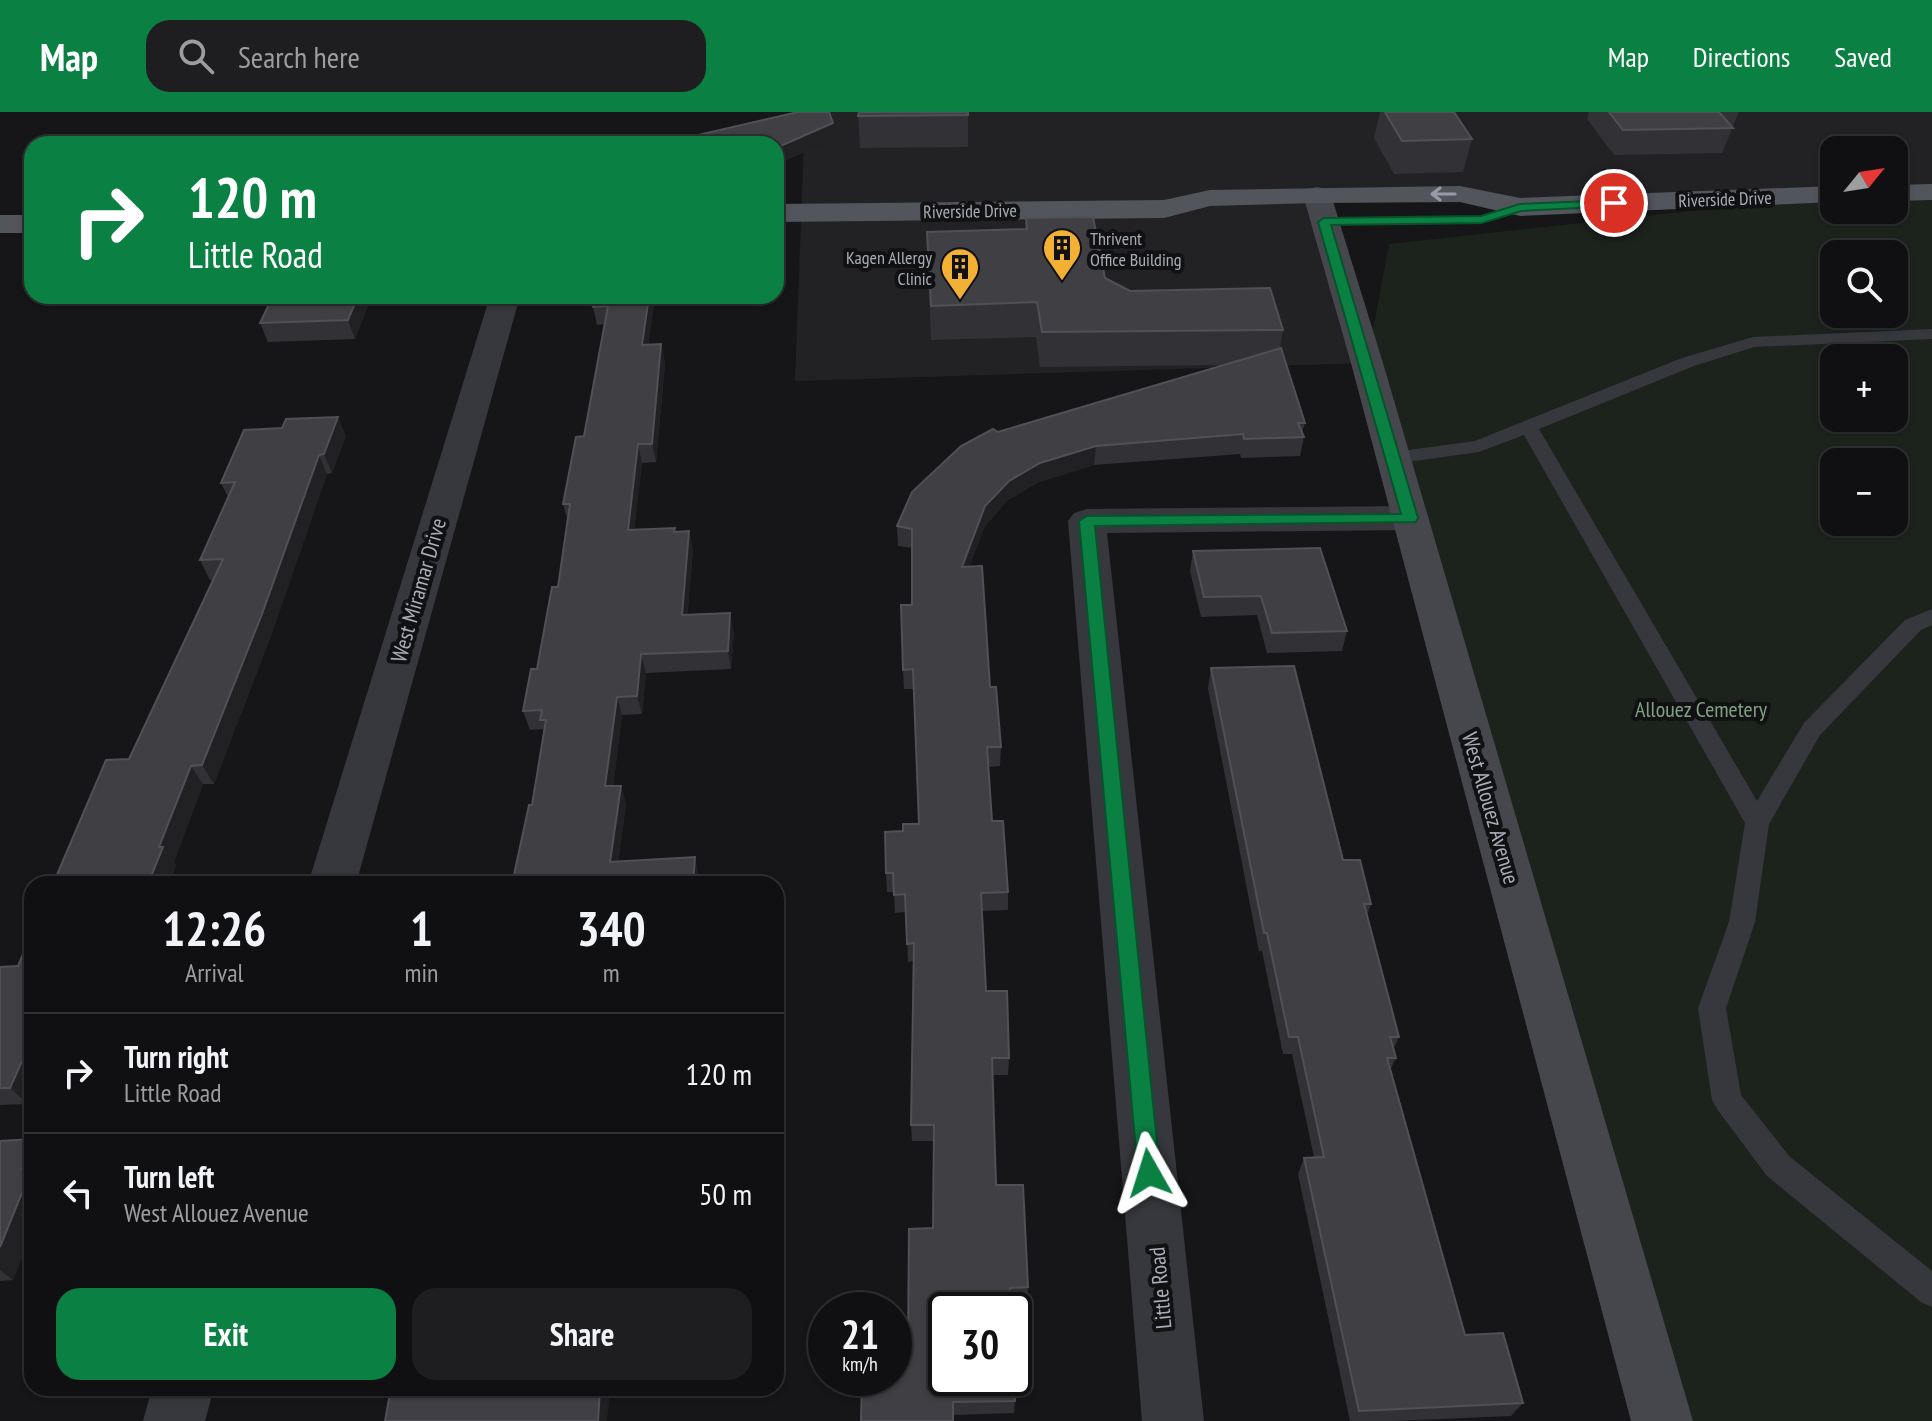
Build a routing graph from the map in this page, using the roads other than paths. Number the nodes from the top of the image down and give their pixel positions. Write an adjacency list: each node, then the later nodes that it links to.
1 (1908, 193): 2 (main road)
2 (1930, 194)
3 (1820, 195): 4 (main road, Riverside Drive)
4 (1321, 208): 5 (main road, Riverside Drive); 11 (street, West Allouez Avenue)
5 (784, 213)
6 (0, 224): 7 (main road)
7 (24, 224)
8 (503, 304): 15 (street, West Miramar Drive)
9 (1932, 334): 10 (lane)
10 (1528, 426): 11 (lane); 14 (lane)
11 (1394, 458): 12 (street, West Allouez Avenue)
12 (1410, 518): 19 (street, Little Road); 20 (street, West Allouez Avenue)
13 (1932, 616): 14 (lane)
14 (1757, 823): 16 (lane)
15 (334, 876)
16 (1932, 1291)
17 (181, 1396): 18 (street)
18 (174, 1421)
19 (1173, 1421)
20 (1662, 1421)

